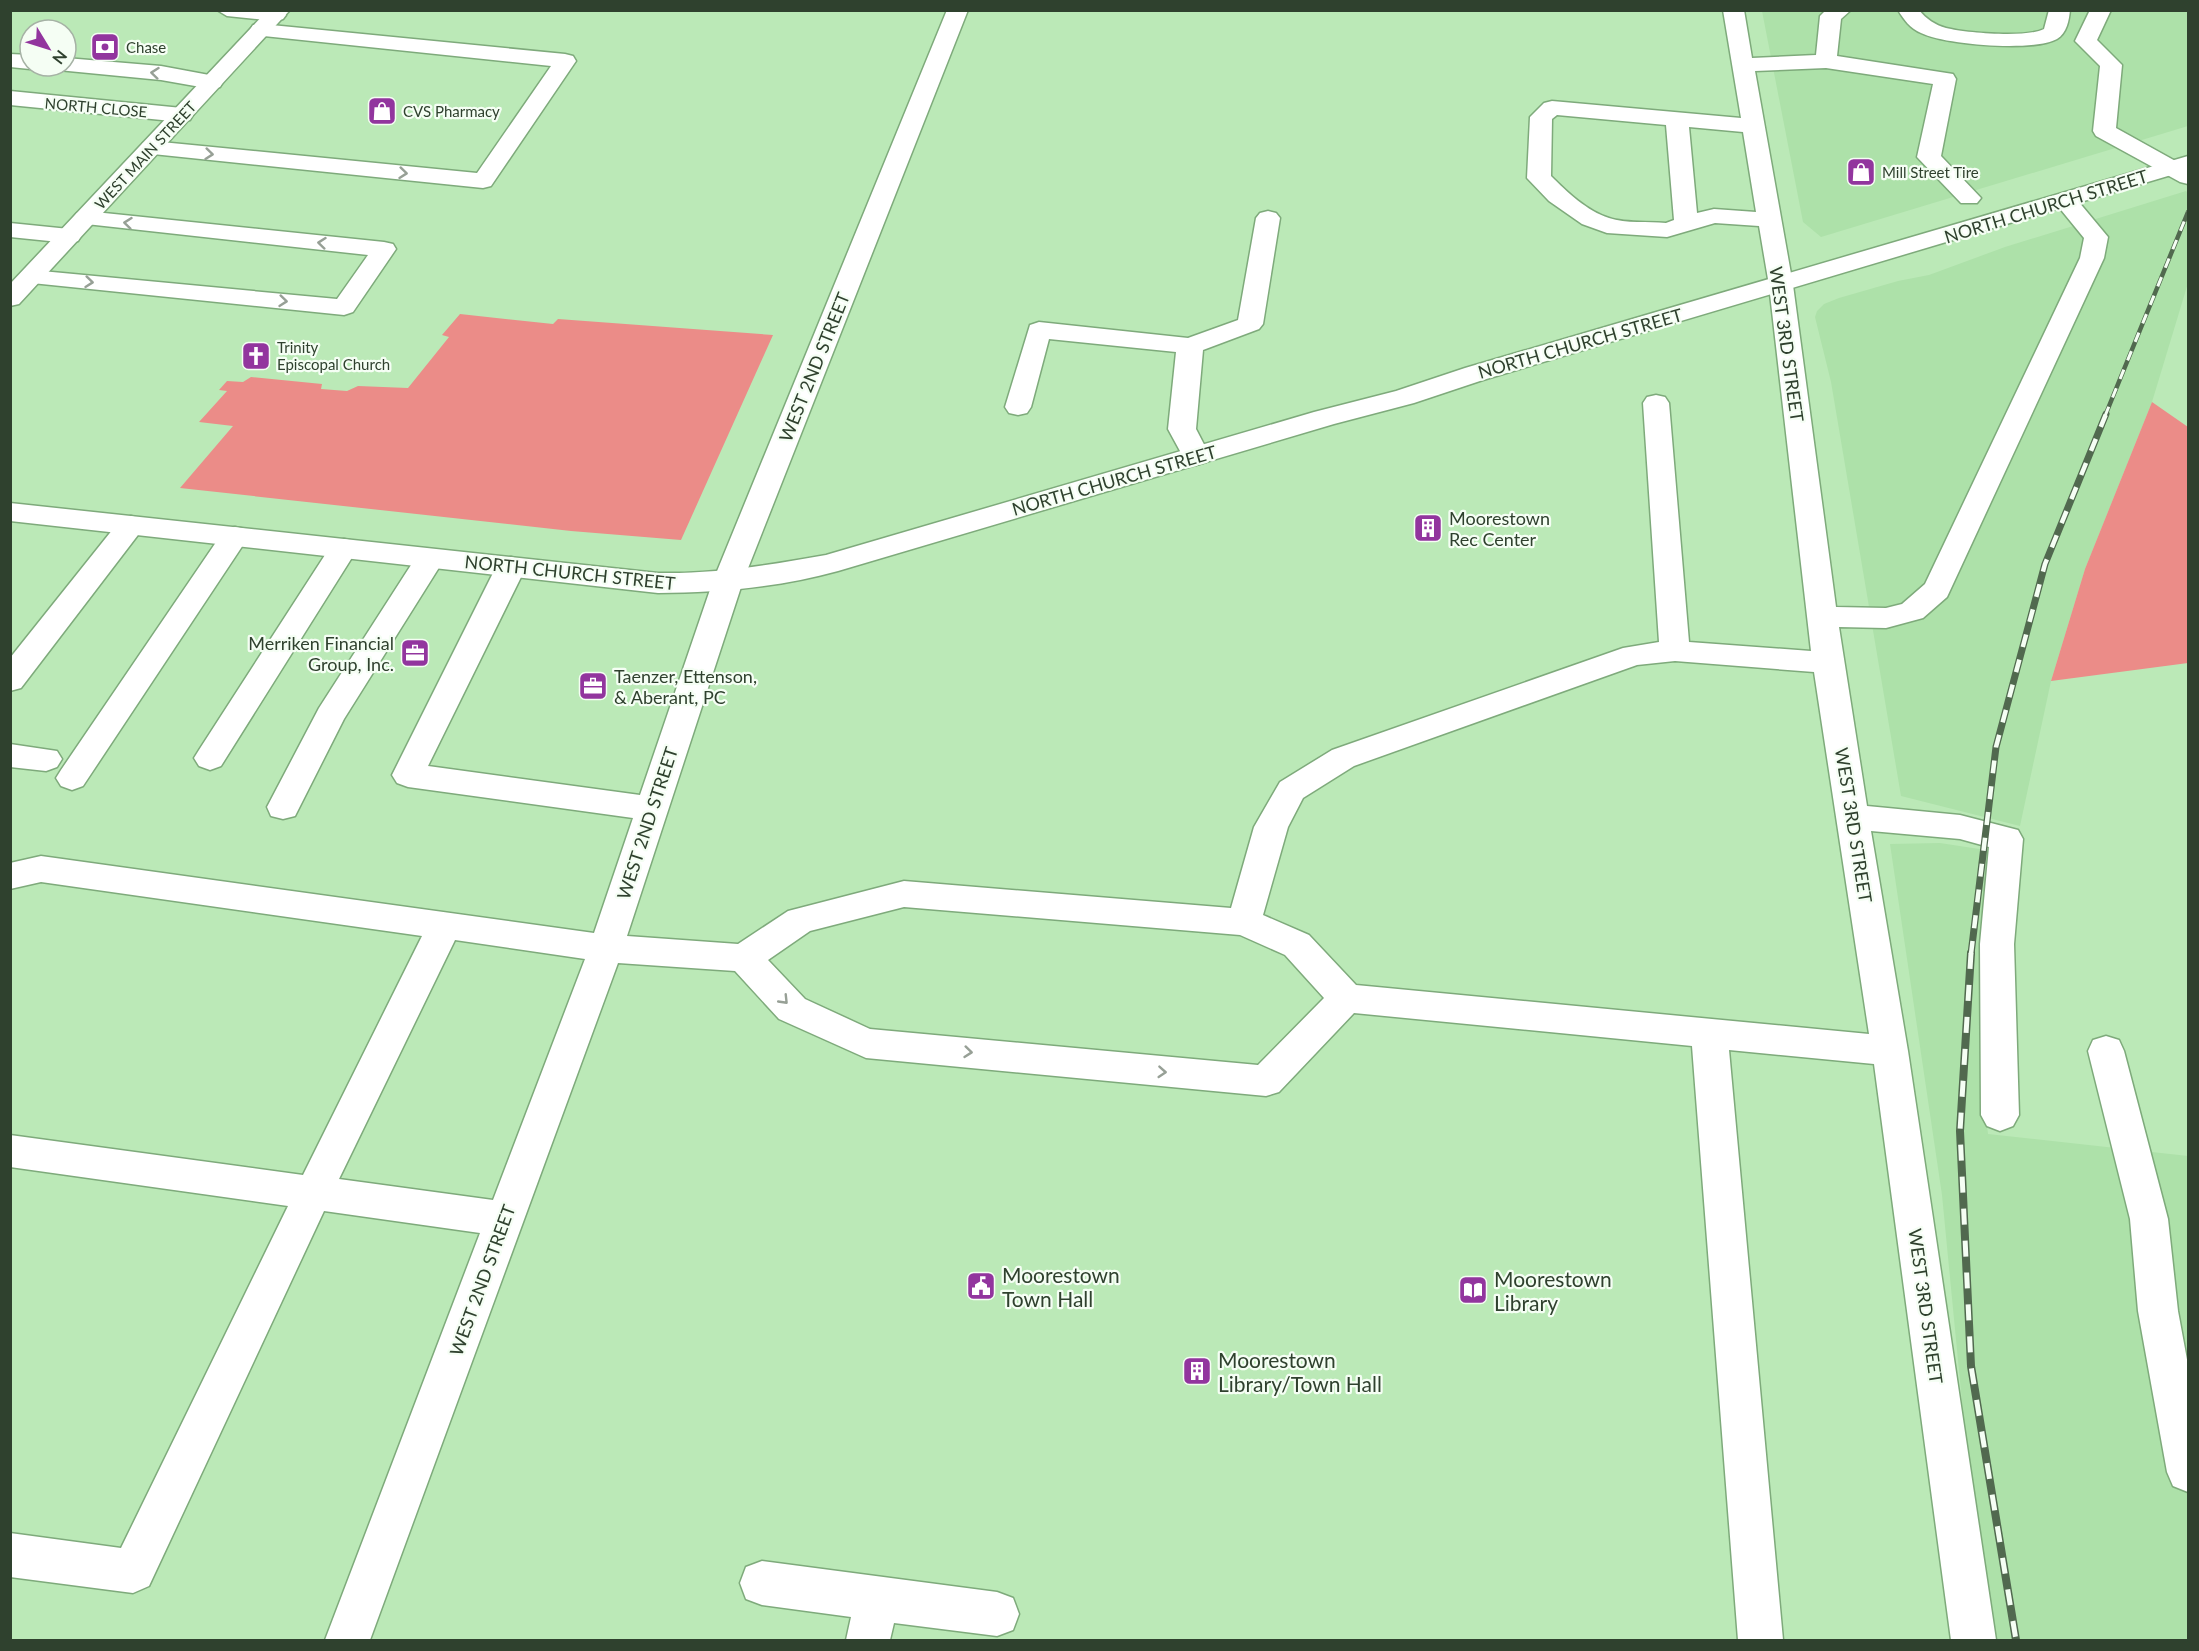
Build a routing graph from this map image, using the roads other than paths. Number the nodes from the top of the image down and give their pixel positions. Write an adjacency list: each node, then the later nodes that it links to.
1 (226, 10): 8 (street)
2 (958, 10): 39 (street, WEST 2ND STREET)
3 (1733, 10): 10 (street, WEST 3RD STREET)
4 (1841, 10): 9 (street)
5 (1908, 10): 6 (street)
6 (2060, 10)
7 (2101, 10): 18 (street)
8 (272, 18): 12 (street, WEST MAIN STREET); 17 (street, one-way to 8)
9 (1826, 61): 10 (street); 19 (street)
10 (1742, 65): 16 (street, WEST 3RD STREET)
11 (78, 66): 12 (street, one-way to 11)
12 (212, 82): 14 (street, WEST MAIN STREET)
13 (10, 98): 14 (street, NORTH CLOSE)
14 (182, 115): 17 (street, WEST MAIN STREET)
15 (1677, 119): 16 (street); 23 (street); 23 (street)
16 (1752, 126): 22 (street, WEST 3RD STREET)
17 (151, 148): 24 (street, WEST MAIN STREET)
18 (2184, 169): 20 (street, NORTH CHURCH STREET)
19 (1969, 198)
20 (2065, 200): 27 (street, NORTH CHURCH STREET); 40 (street)
21 (1268, 218): 29 (street)
22 (1769, 219): 23 (street); 27 (street, WEST 3RD STREET)
23 (1686, 226)
24 (77, 227): 25 (street); 26 (street, WEST MAIN STREET); 26 (street, one-way to 24)
25 (10, 230)
26 (31, 276): 28 (street, WEST MAIN STREET)
27 (1781, 285): 32 (street, NORTH CHURCH STREET); 40 (street, WEST 3RD STREET)
28 (10, 299)
29 (1190, 346): 31 (street); 32 (street)
30 (1656, 404): 41 (street)
31 (1018, 407)
32 (1196, 456): 39 (street, NORTH CHURCH STREET)
33 (10, 512): 34 (street, NORTH CHURCH STREET)
34 (131, 525): 35 (street, NORTH CHURCH STREET); 43 (street)
35 (235, 536): 36 (street, NORTH CHURCH STREET); 47 (street)
36 (344, 548): 37 (street, NORTH CHURCH STREET); 45 (street)
37 (430, 558): 38 (street, NORTH CHURCH STREET); 48 (street)
38 (511, 567): 39 (street, NORTH CHURCH STREET); 49 (street)
39 (728, 580): 49 (street, WEST 2ND STREET)
40 (1822, 617): 42 (street, WEST 3RD STREET)
41 (1675, 651): 42 (street); 52 (street)
42 (1828, 663): 50 (street, WEST 3RD STREET)
43 (10, 680)
44 (10, 755): 46 (street)
45 (210, 758)
46 (46, 759)
47 (72, 778)
48 (283, 807)
49 (652, 809): 54 (street, WEST 2ND STREET)
50 (1852, 817): 58 (street, WEST 3RD STREET); 60 (street)
51 (10, 876): 53 (street)
52 (1244, 922): 55 (street); 56 (street)
53 (445, 925): 54 (street); 62 (street)
54 (606, 948): 55 (street); 63 (street, WEST 2ND STREET)
55 (744, 958): 56 (street, one-way to 56)
56 (1346, 998): 57 (street)
57 (1709, 1034): 58 (street); 71 (street)
58 (1890, 1051): 72 (street, WEST 3RD STREET)
59 (2106, 1051): 64 (street)
60 (2000, 1115)
61 (10, 1151): 62 (street)
62 (313, 1193): 63 (street); 66 (street)
63 (505, 1219): 70 (street, WEST 2ND STREET)
64 (2179, 1367): 65 (street)
65 (2188, 1472)
66 (10, 1555)
67 (762, 1583): 69 (street)
68 (997, 1614): 69 (street)
69 (872, 1620)
70 (348, 1641)
71 (1760, 1641)
72 (1974, 1641)

